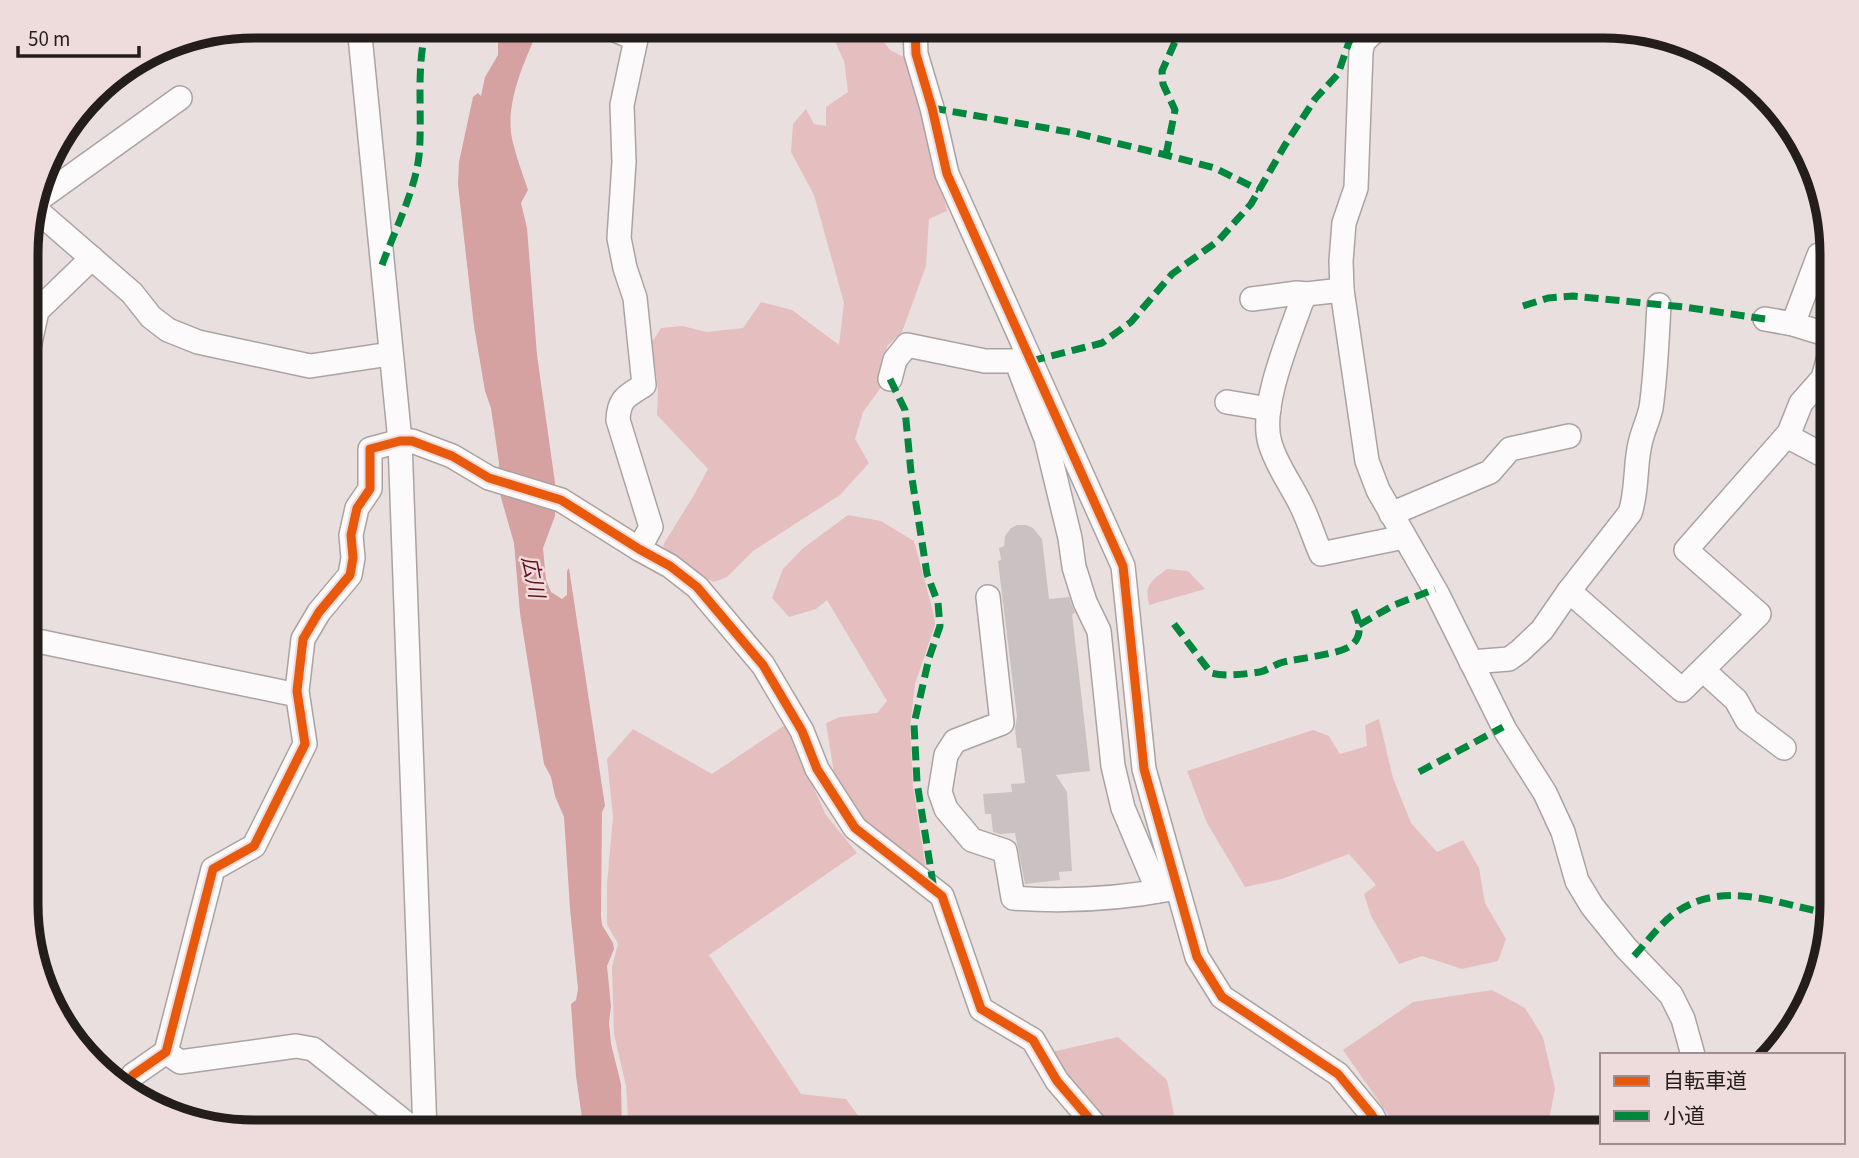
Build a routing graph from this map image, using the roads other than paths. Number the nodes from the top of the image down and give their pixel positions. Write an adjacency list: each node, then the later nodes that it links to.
1 (1367, 38): 10 (street)
2 (360, 39): 18 (street)
3 (635, 39): 30 (street)
4 (915, 39): 19 (street)
5 (180, 98): 6 (street)
6 (48, 193)
7 (42, 215): 9 (street)
8 (1820, 255): 16 (street)
9 (92, 258): 14 (street); 18 (street)
10 (1342, 290): 11 (street); 28 (street)
11 (1306, 294): 12 (street); 23 (street)
12 (1252, 299)
13 (1659, 305): 31 (street)
14 (38, 310)
15 (1765, 319): 16 (street)
16 (1793, 324): 17 (street)
17 (1820, 332)
18 (390, 354): 26 (street)
19 (1024, 361): 20 (street); 38 (street); 38 (street)
20 (890, 379)
21 (1820, 381): 25 (street)
22 (1227, 402): 23 (street)
23 (1269, 409): 29 (street)
24 (1569, 436): 28 (street)
25 (1787, 436): 27 (street); 35 (street)
26 (400, 441): 30 (street); 36 (street); 45 (street)
27 (1820, 454)
28 (1391, 514): 29 (street)
29 (1404, 537): 34 (street)
30 (639, 549): 42 (street)
31 (1569, 590): 34 (street); 35 (street)
32 (988, 597): 38 (street)
33 (38, 641): 36 (street)
34 (1471, 662): 40 (street)
35 (1703, 670): 37 (street)
36 (298, 695): 39 (street)
37 (1784, 748)
38 (1168, 890): 43 (street)
39 (166, 1052): 41 (street); 44 (street)
40 (1692, 1053)
41 (129, 1079)
42 (1090, 1119)
43 (1374, 1119)
44 (402, 1120)
45 (425, 1120)

